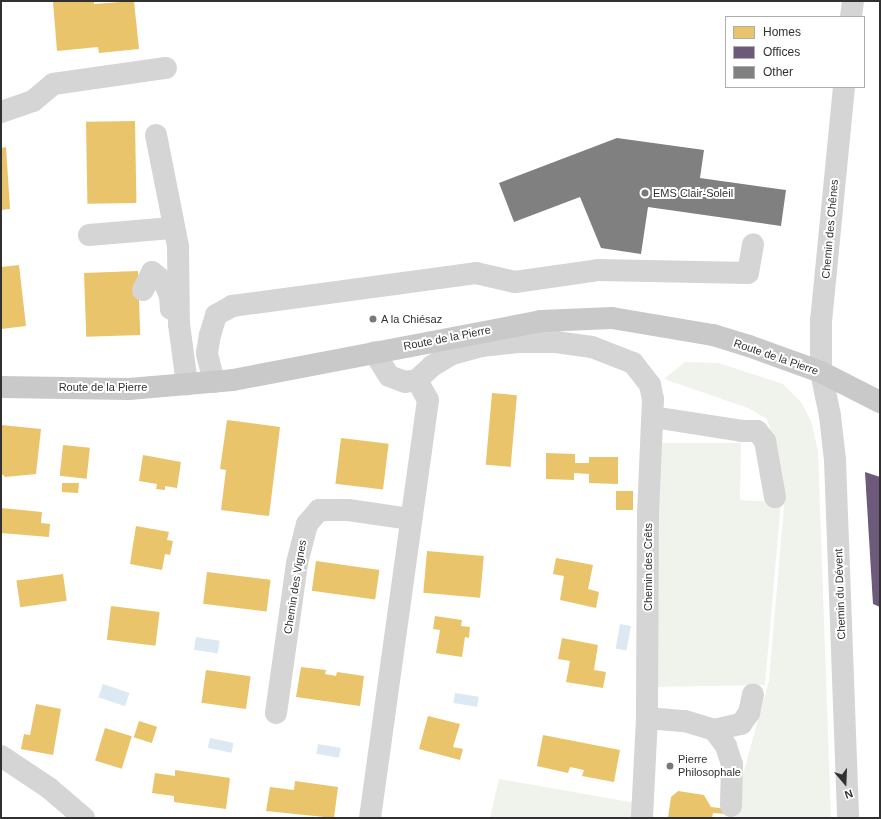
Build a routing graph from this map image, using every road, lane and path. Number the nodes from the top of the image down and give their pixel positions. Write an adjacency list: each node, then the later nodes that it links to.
1 (853, 1): 2 (street)
2 (851, 16)
3 (166, 68): 5 (street)
4 (844, 88): 13 (street, Chemin des Chênes)
5 (1, 112)
6 (156, 135): 7 (street)
7 (172, 228): 8 (street); 11 (street)
8 (89, 235)
9 (753, 244): 15 (street)
10 (143, 290): 11 (street)
11 (181, 340): 16 (street)
12 (374, 352): 13 (main road, Route de la Pierre); 14 (street); 15 (main road, Route de la Pierre)
13 (820, 372): 18 (main road, Route de la Pierre); 31 (street, Chemin du Dévent)
14 (417, 380): 19 (street, Chemin des Crêts); 21 (street)
15 (214, 382): 16 (main road, Route de la Pierre)
16 (187, 384): 17 (main road, Route de la Pierre)
17 (1, 387)
18 (880, 402)
19 (652, 416): 20 (street); 24 (street, Chemin des Crêts)
20 (775, 497)
21 (411, 520): 23 (street, Chemin des Vignes); 29 (street)
22 (753, 694): 25 (street)
23 (276, 713)
24 (647, 718): 25 (street); 30 (street, Chemin des Crêts)
25 (714, 730): 27 (street)
26 (1, 756): 28 (street)
27 (731, 806)
28 (84, 818)
29 (370, 818)
30 (642, 818)
31 (848, 818)

